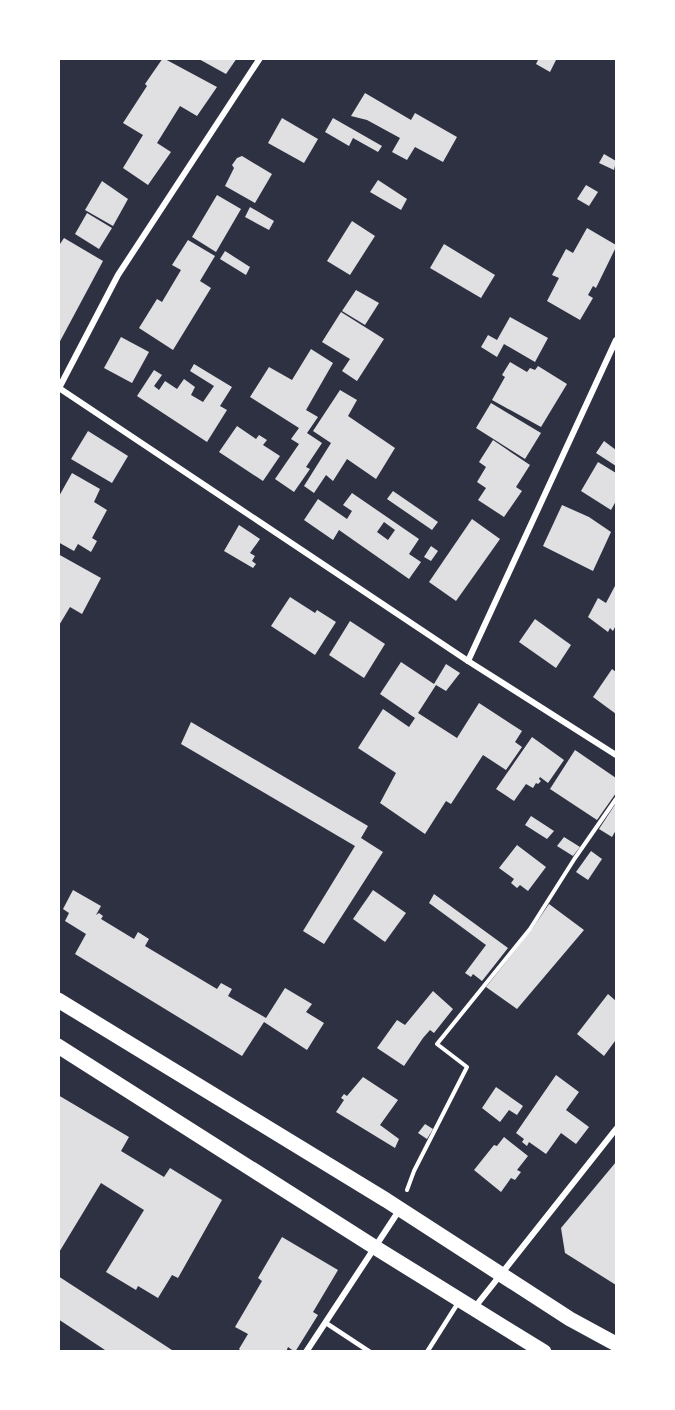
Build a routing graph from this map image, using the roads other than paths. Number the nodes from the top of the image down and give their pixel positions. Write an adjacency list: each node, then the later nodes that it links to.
1 (260, 58): 3 (street)
2 (616, 340): 4 (street)
3 (59, 389): 4 (street)
4 (468, 661): 5 (street)
5 (616, 754)
6 (58, 1000): 9 (main road)
7 (58, 1046): 10 (main road)
8 (616, 1130): 11 (street)
9 (400, 1209): 10 (street); 11 (main road)
10 (376, 1248): 12 (main road); 14 (street)
11 (501, 1274): 13 (street); 15 (main road)
12 (460, 1300): 13 (main road); 18 (lane)
13 (474, 1309): 19 (main road)
14 (326, 1323): 16 (street); 17 (lane)
15 (616, 1344)
16 (306, 1352)
17 (370, 1352)
18 (427, 1352)
19 (544, 1352)

